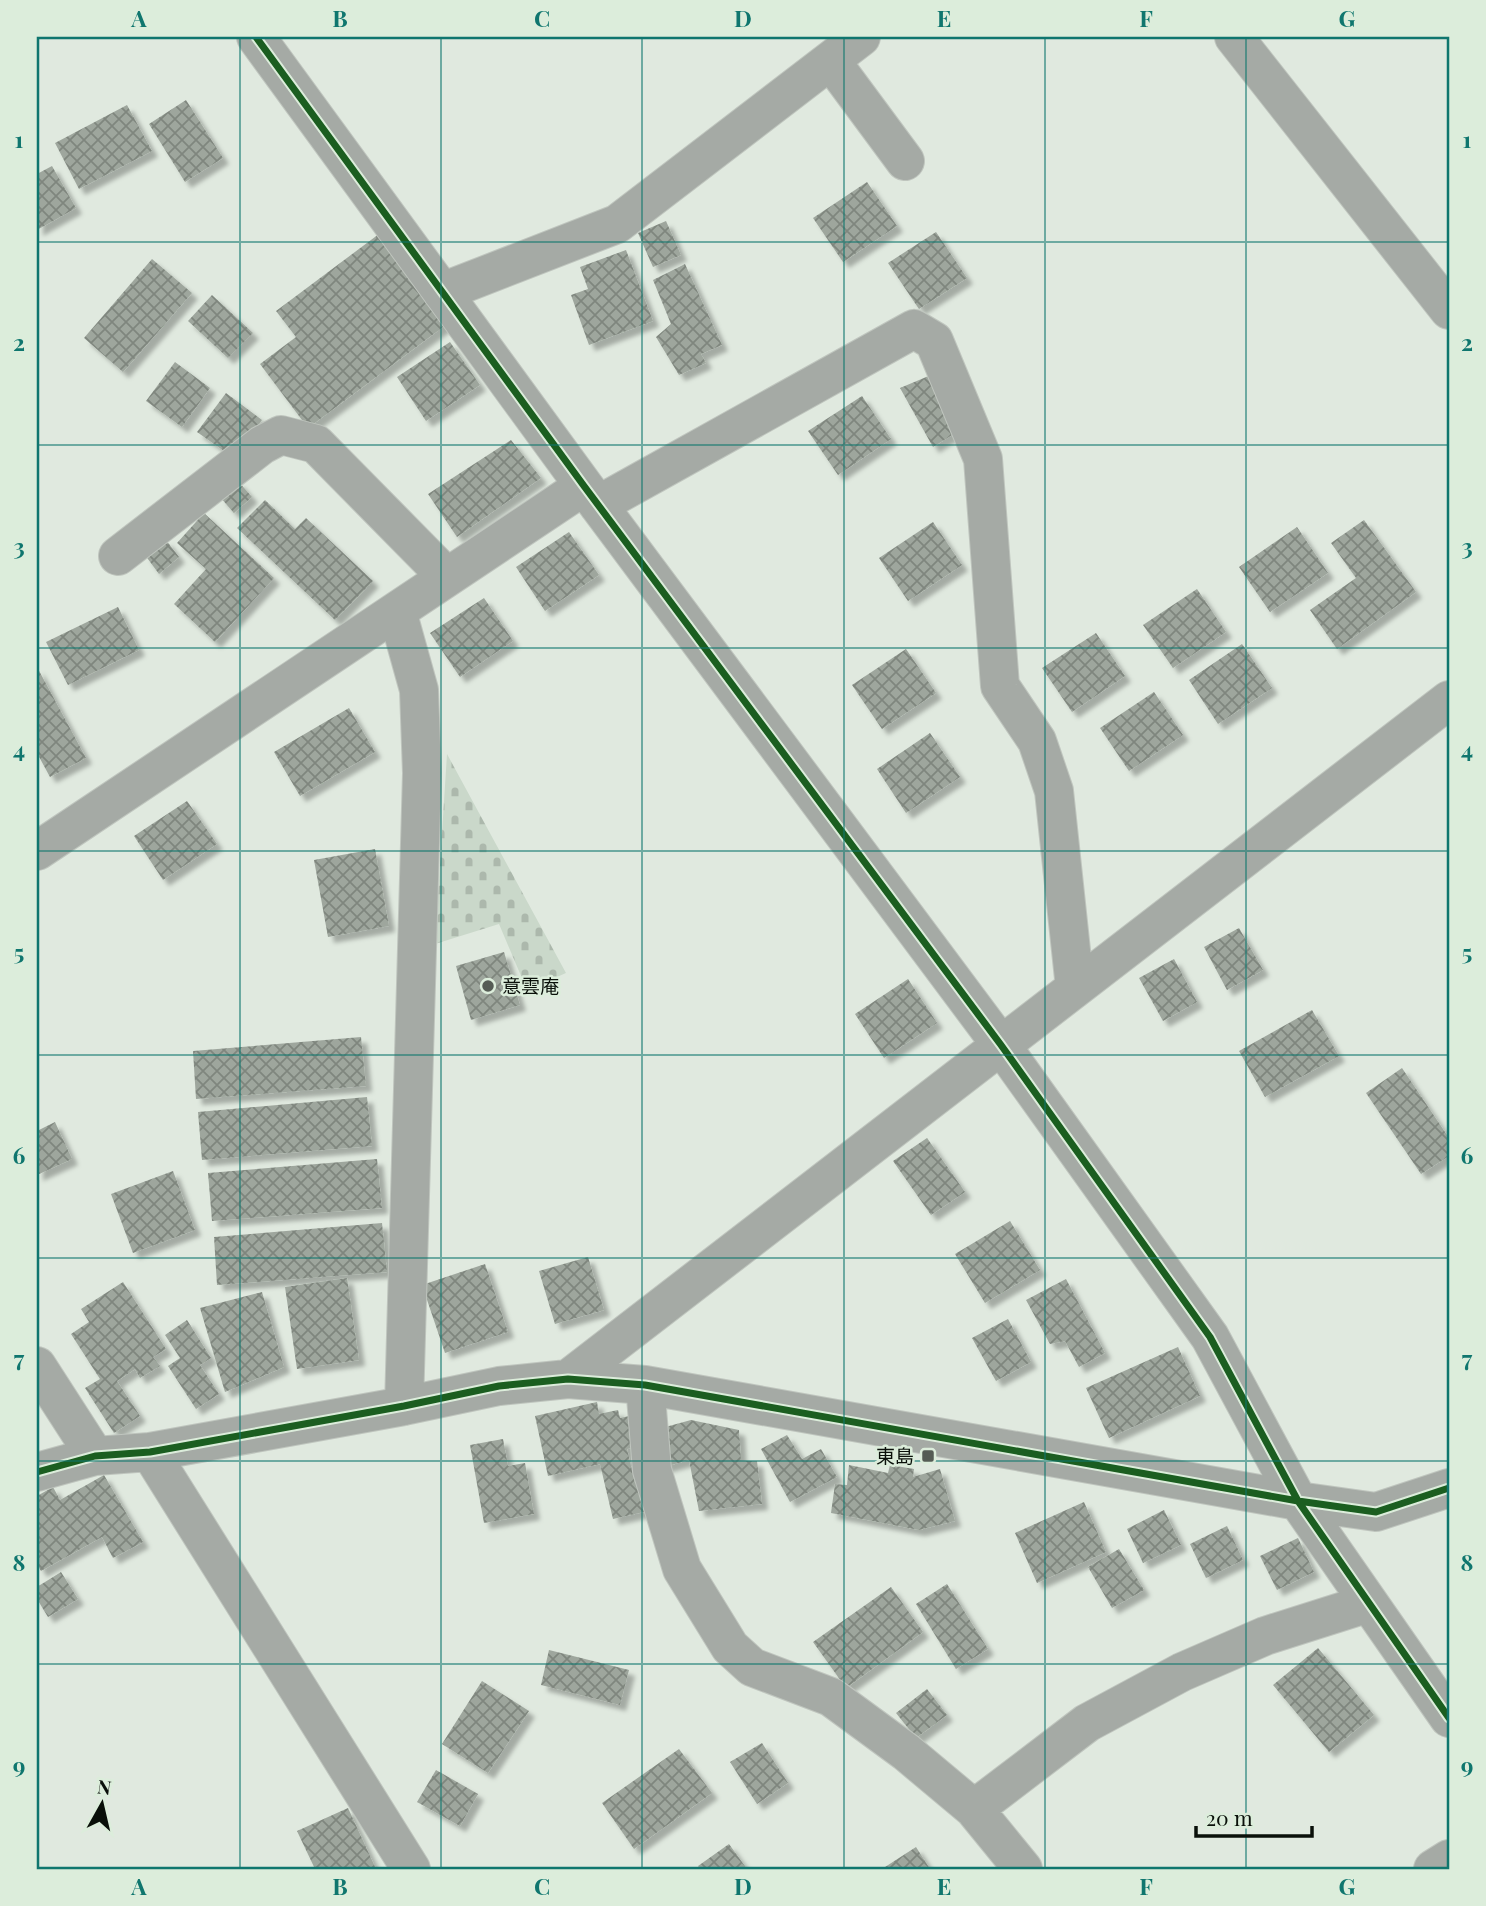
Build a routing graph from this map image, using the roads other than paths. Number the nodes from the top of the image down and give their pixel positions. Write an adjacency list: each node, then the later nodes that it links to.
1 (256, 37): 6 (street)
2 (862, 37): 4 (street)
3 (1234, 37): 7 (street)
4 (831, 61): 5 (street); 6 (street)
5 (905, 161)
6 (442, 292): 8 (street)
7 (1449, 310)
8 (591, 496): 10 (street); 14 (street); 15 (street)
9 (118, 556): 10 (street)
10 (447, 577): 11 (street)
11 (397, 611): 13 (street); 19 (street)
12 (1449, 700): 14 (street)
13 (37, 851)
14 (1075, 988): 15 (street)
15 (1001, 1045): 17 (street); 24 (street)
16 (37, 1366): 21 (street)
17 (568, 1379): 18 (street); 19 (street)
18 (645, 1385): 24 (street); 27 (street)
19 (404, 1406): 20 (street)
20 (150, 1452): 21 (street); 29 (street)
21 (95, 1456): 22 (street)
22 (37, 1472)
23 (1449, 1488): 24 (street)
24 (1297, 1501): 25 (street)
25 (1369, 1603): 26 (street); 27 (street)
26 (1449, 1718)
27 (974, 1809): 30 (street)
28 (1449, 1859): 31 (street)
29 (411, 1869)
30 (1023, 1869)
31 (1433, 1869)

